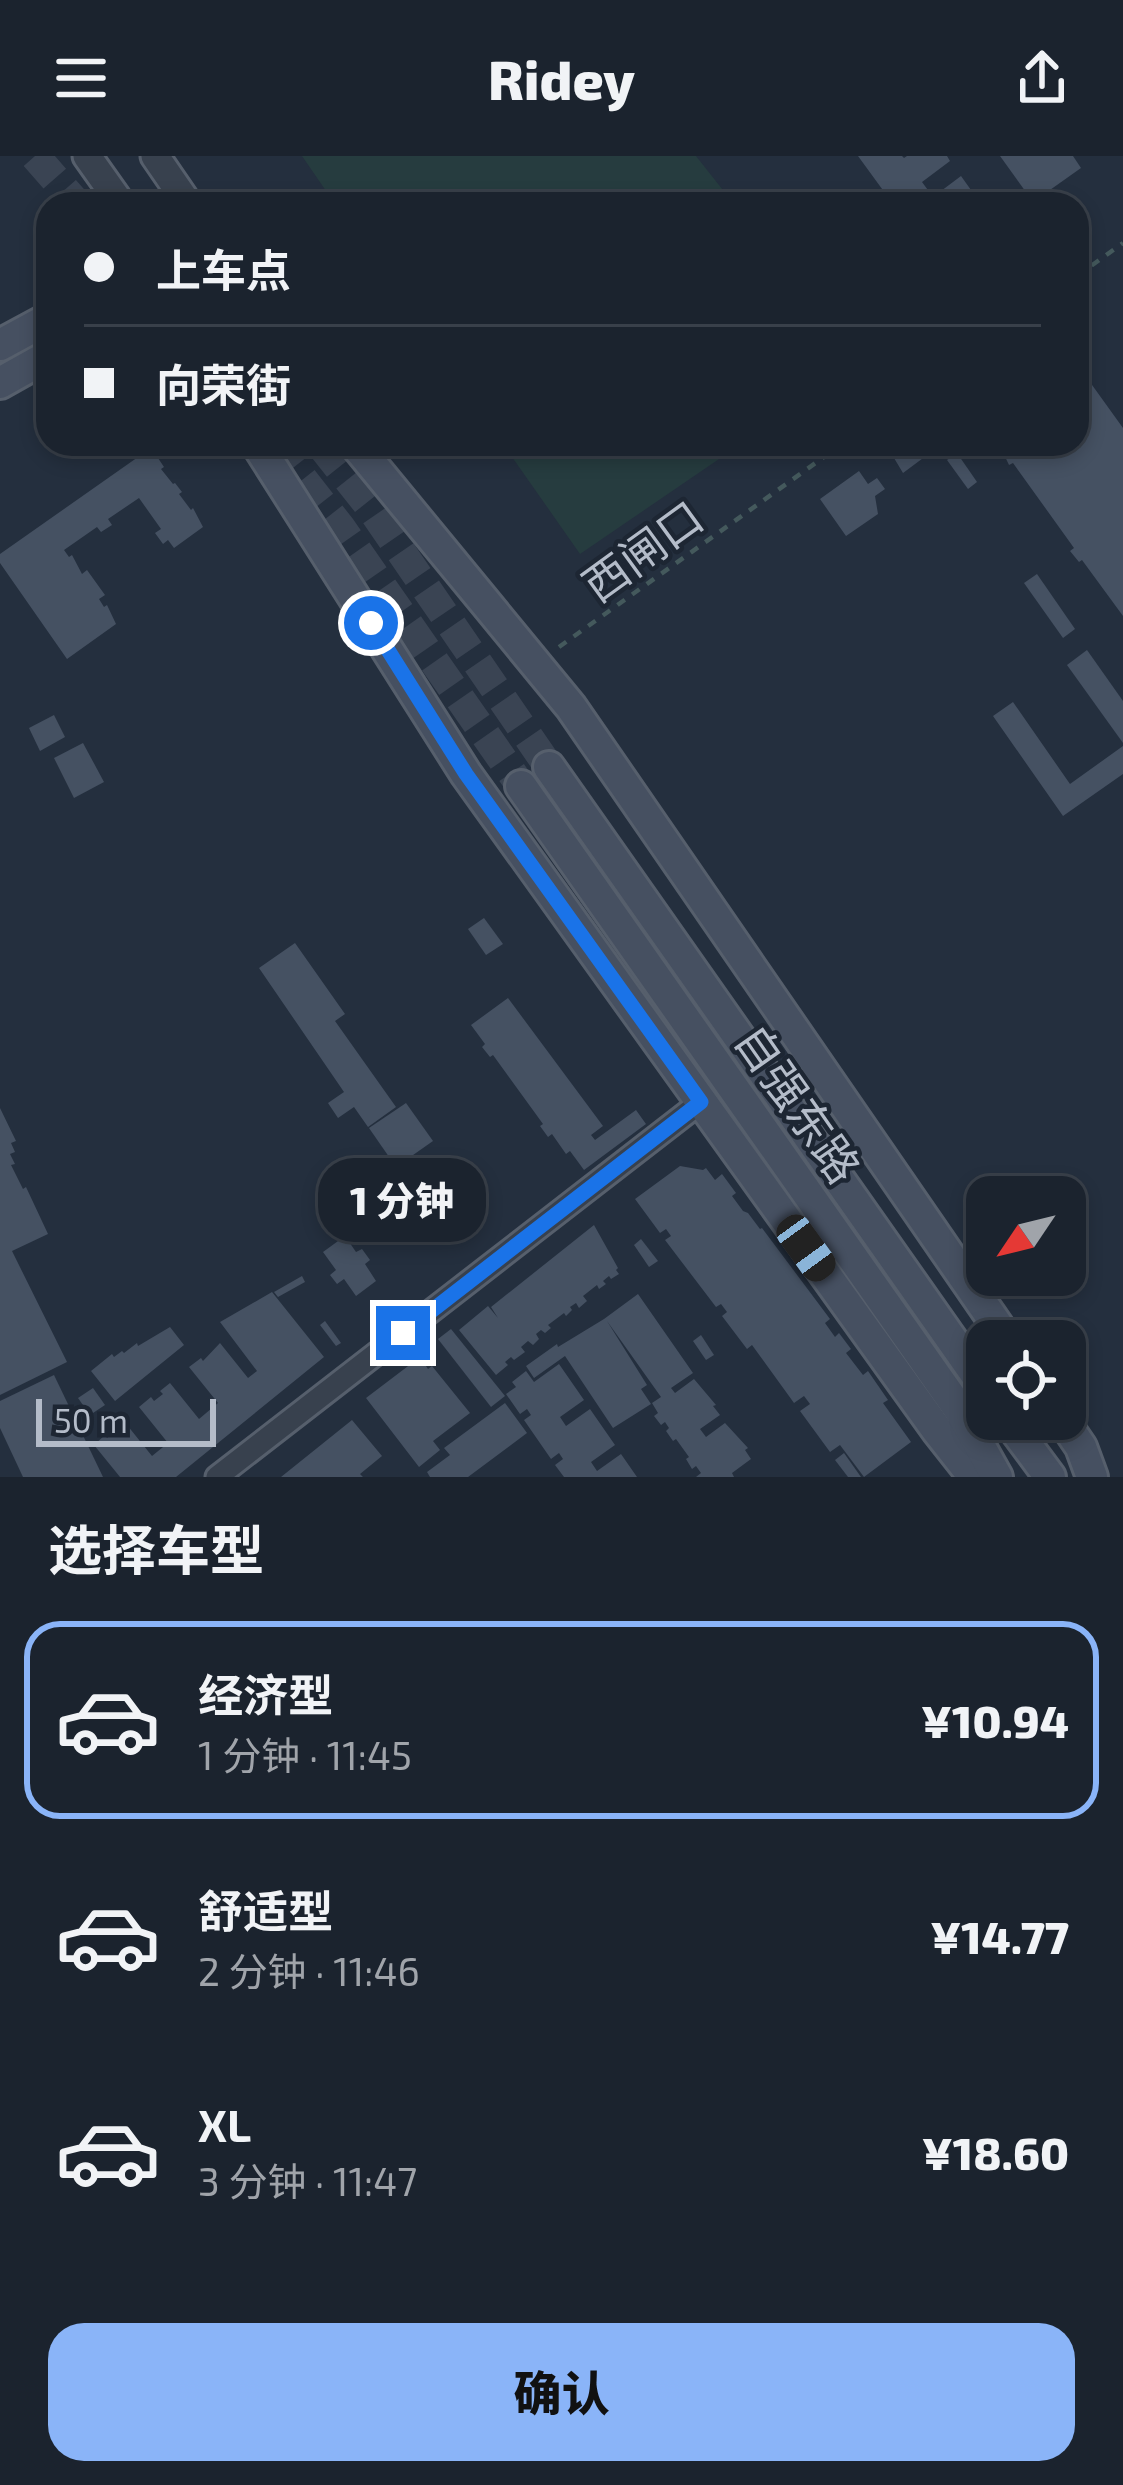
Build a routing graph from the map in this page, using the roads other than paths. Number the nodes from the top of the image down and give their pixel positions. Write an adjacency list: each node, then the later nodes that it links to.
1 (87, 156): 3 (street)
2 (155, 156): 4 (street)
3 (112, 192)
4 (180, 192)
5 (36, 326): 6 (main road)
6 (0, 345)
7 (36, 362): 8 (main road)
8 (0, 382)
9 (265, 456): 13 (main road)
10 (365, 456): 14 (main road)
11 (549, 767): 15 (main road, 自强东路)
12 (521, 786): 20 (main road, 自强东路)
13 (701, 1102): 18 (street); 19 (main road)
14 (994, 1320)
15 (966, 1360)
16 (1023, 1440): 21 (main road)
17 (1076, 1440): 22 (main road)
18 (217, 1477)
19 (974, 1477)
20 (997, 1477)
21 (1050, 1477)
22 (1092, 1477)

